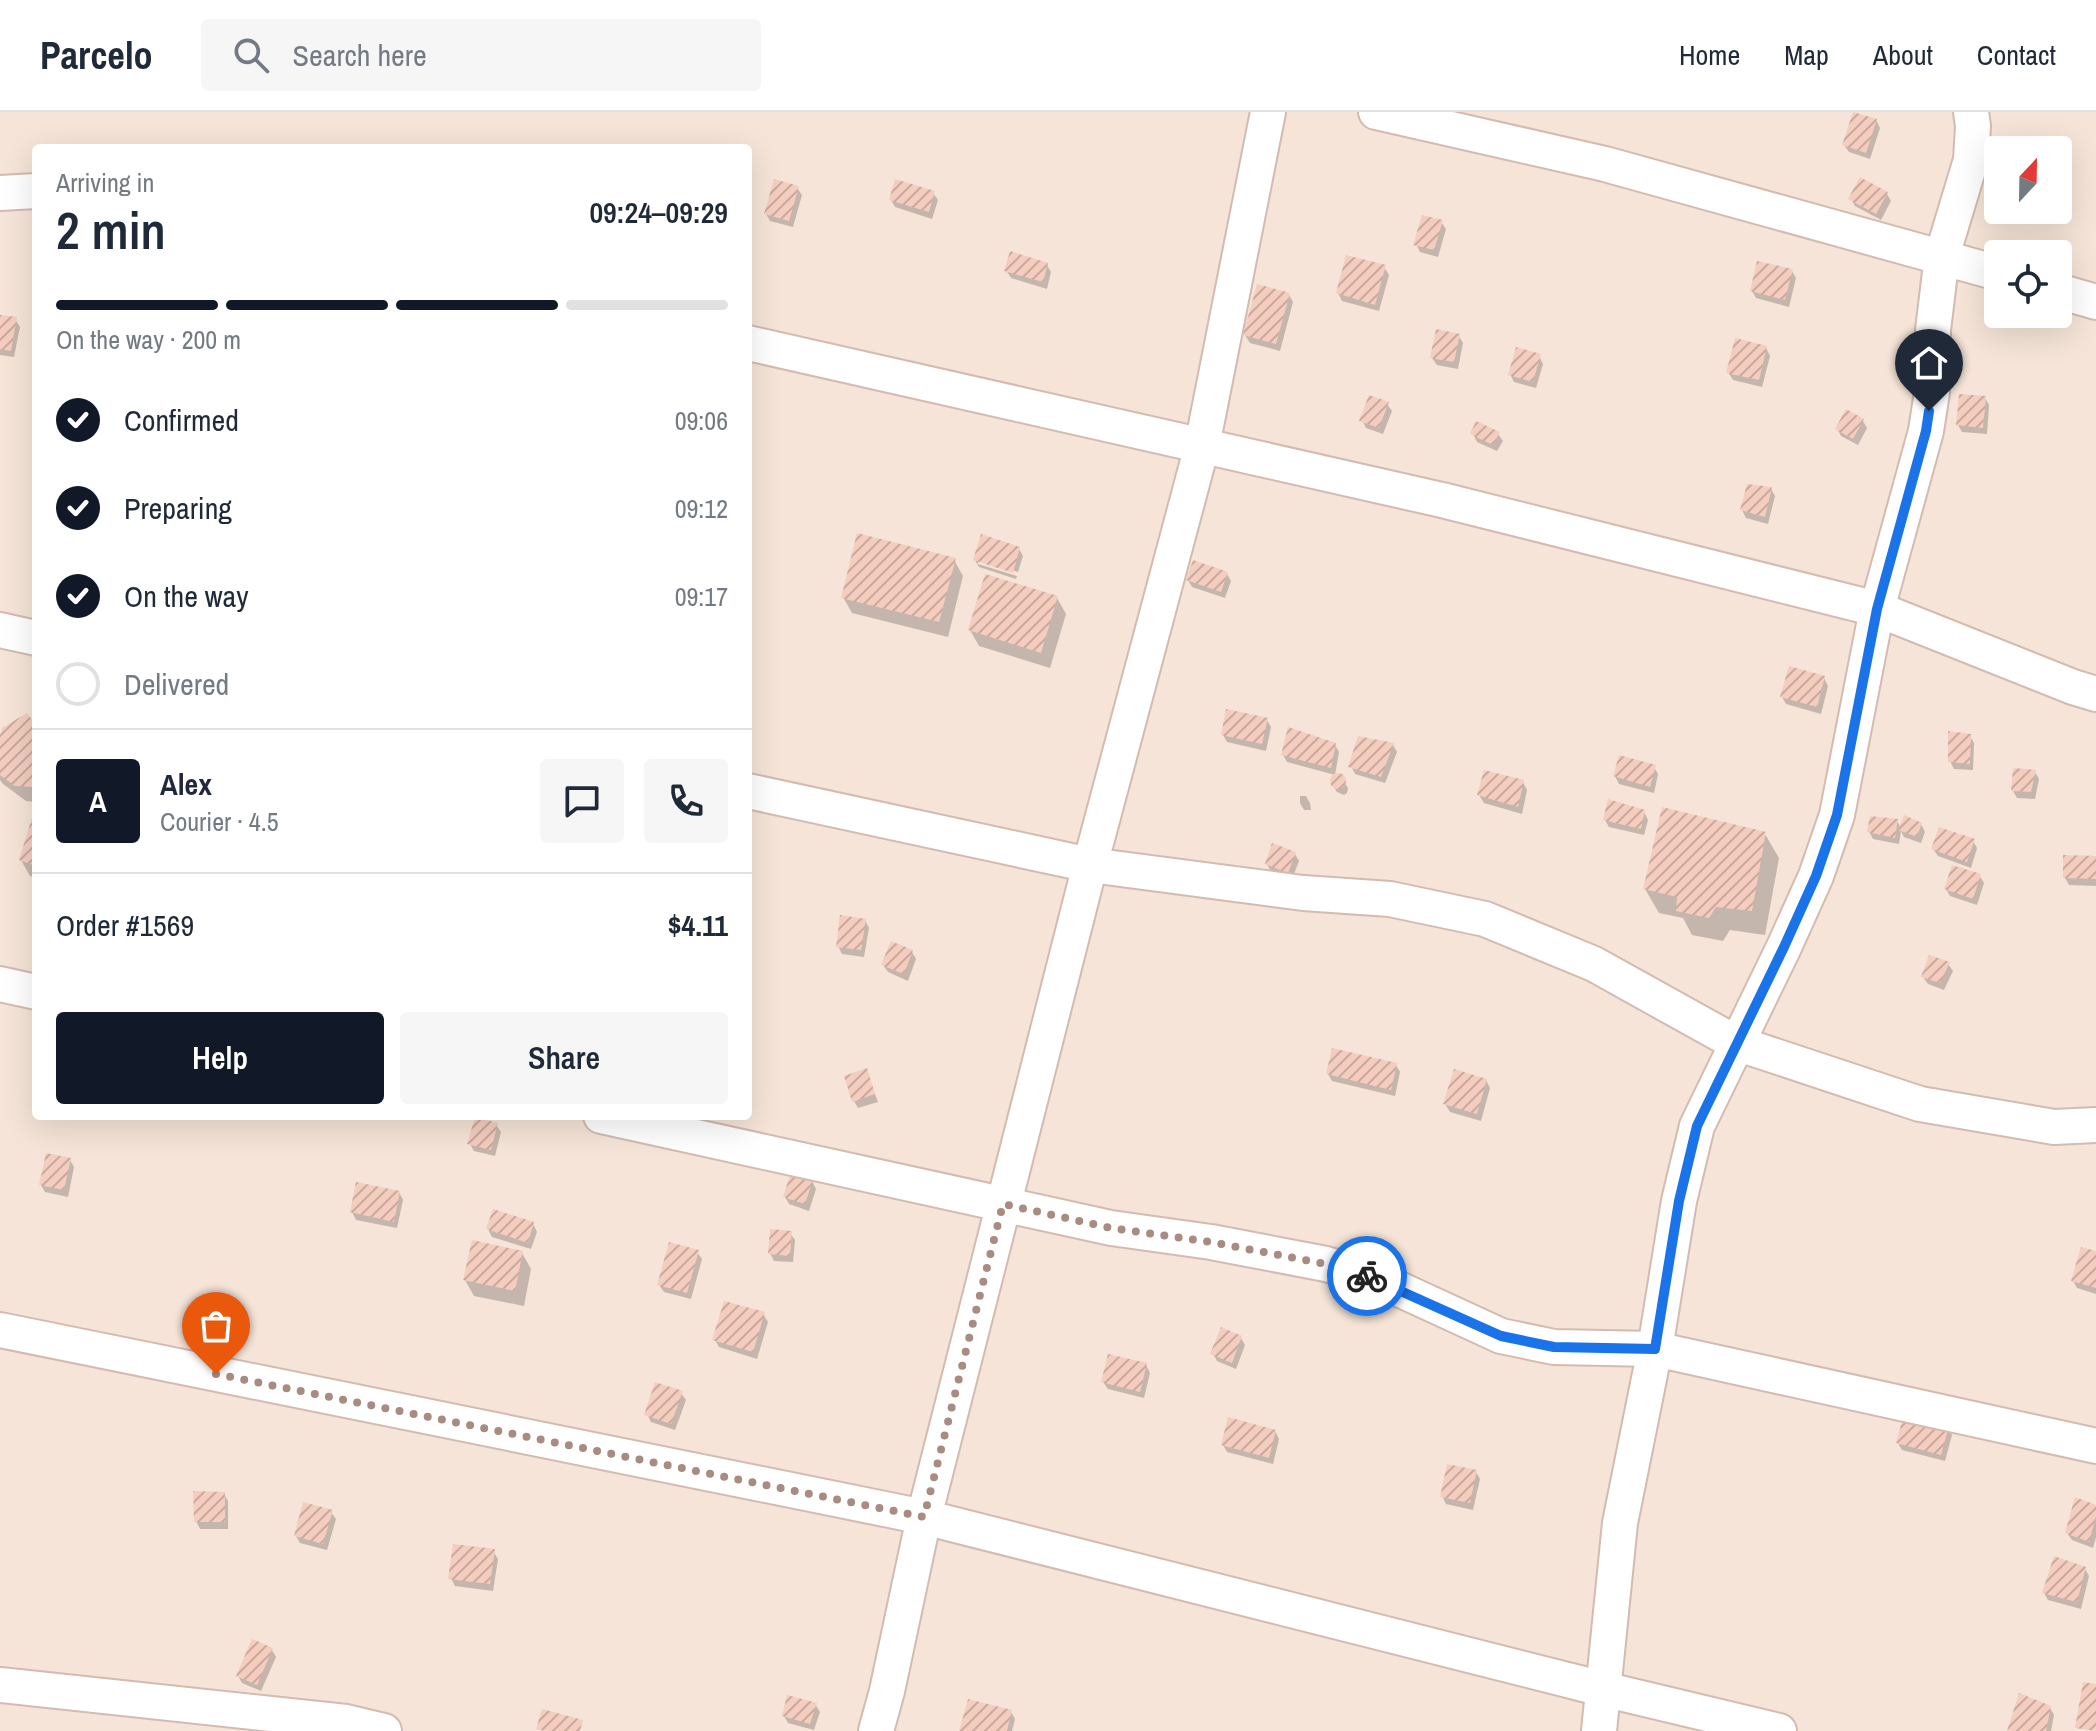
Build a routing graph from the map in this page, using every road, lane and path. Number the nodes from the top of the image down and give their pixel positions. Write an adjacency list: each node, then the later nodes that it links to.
1 (1268, 112): 11 (street)
2 (1376, 112): 6 (street)
3 (1971, 112): 6 (street)
4 (32, 191): 5 (street)
5 (0, 193)
6 (1942, 256): 7 (street); 12 (street)
7 (1984, 269)
8 (2072, 295): 9 (street)
9 (2096, 302)
10 (752, 344): 11 (street)
11 (1202, 446): 12 (street); 17 (street)
12 (1877, 609): 15 (street); 20 (street)
13 (0, 630): 14 (street)
14 (32, 637)
15 (2096, 694)
16 (752, 792): 17 (street)
17 (1090, 865): 20 (street); 23 (street)
18 (0, 984): 19 (street)
19 (32, 991)
20 (1736, 1043): 22 (street); 25 (street)
21 (619, 1120): 23 (street)
22 (2096, 1125)
23 (1003, 1204): 25 (street); 27 (street)
24 (0, 1330): 27 (street)
25 (1655, 1349): 26 (street); 29 (street)
26 (2096, 1446)
27 (924, 1517): 29 (street); 31 (street)
28 (0, 1685): 30 (street)
29 (1603, 1689): 32 (street); 33 (street)
30 (384, 1731)
31 (876, 1731)
32 (1599, 1731)
33 (1779, 1731)

